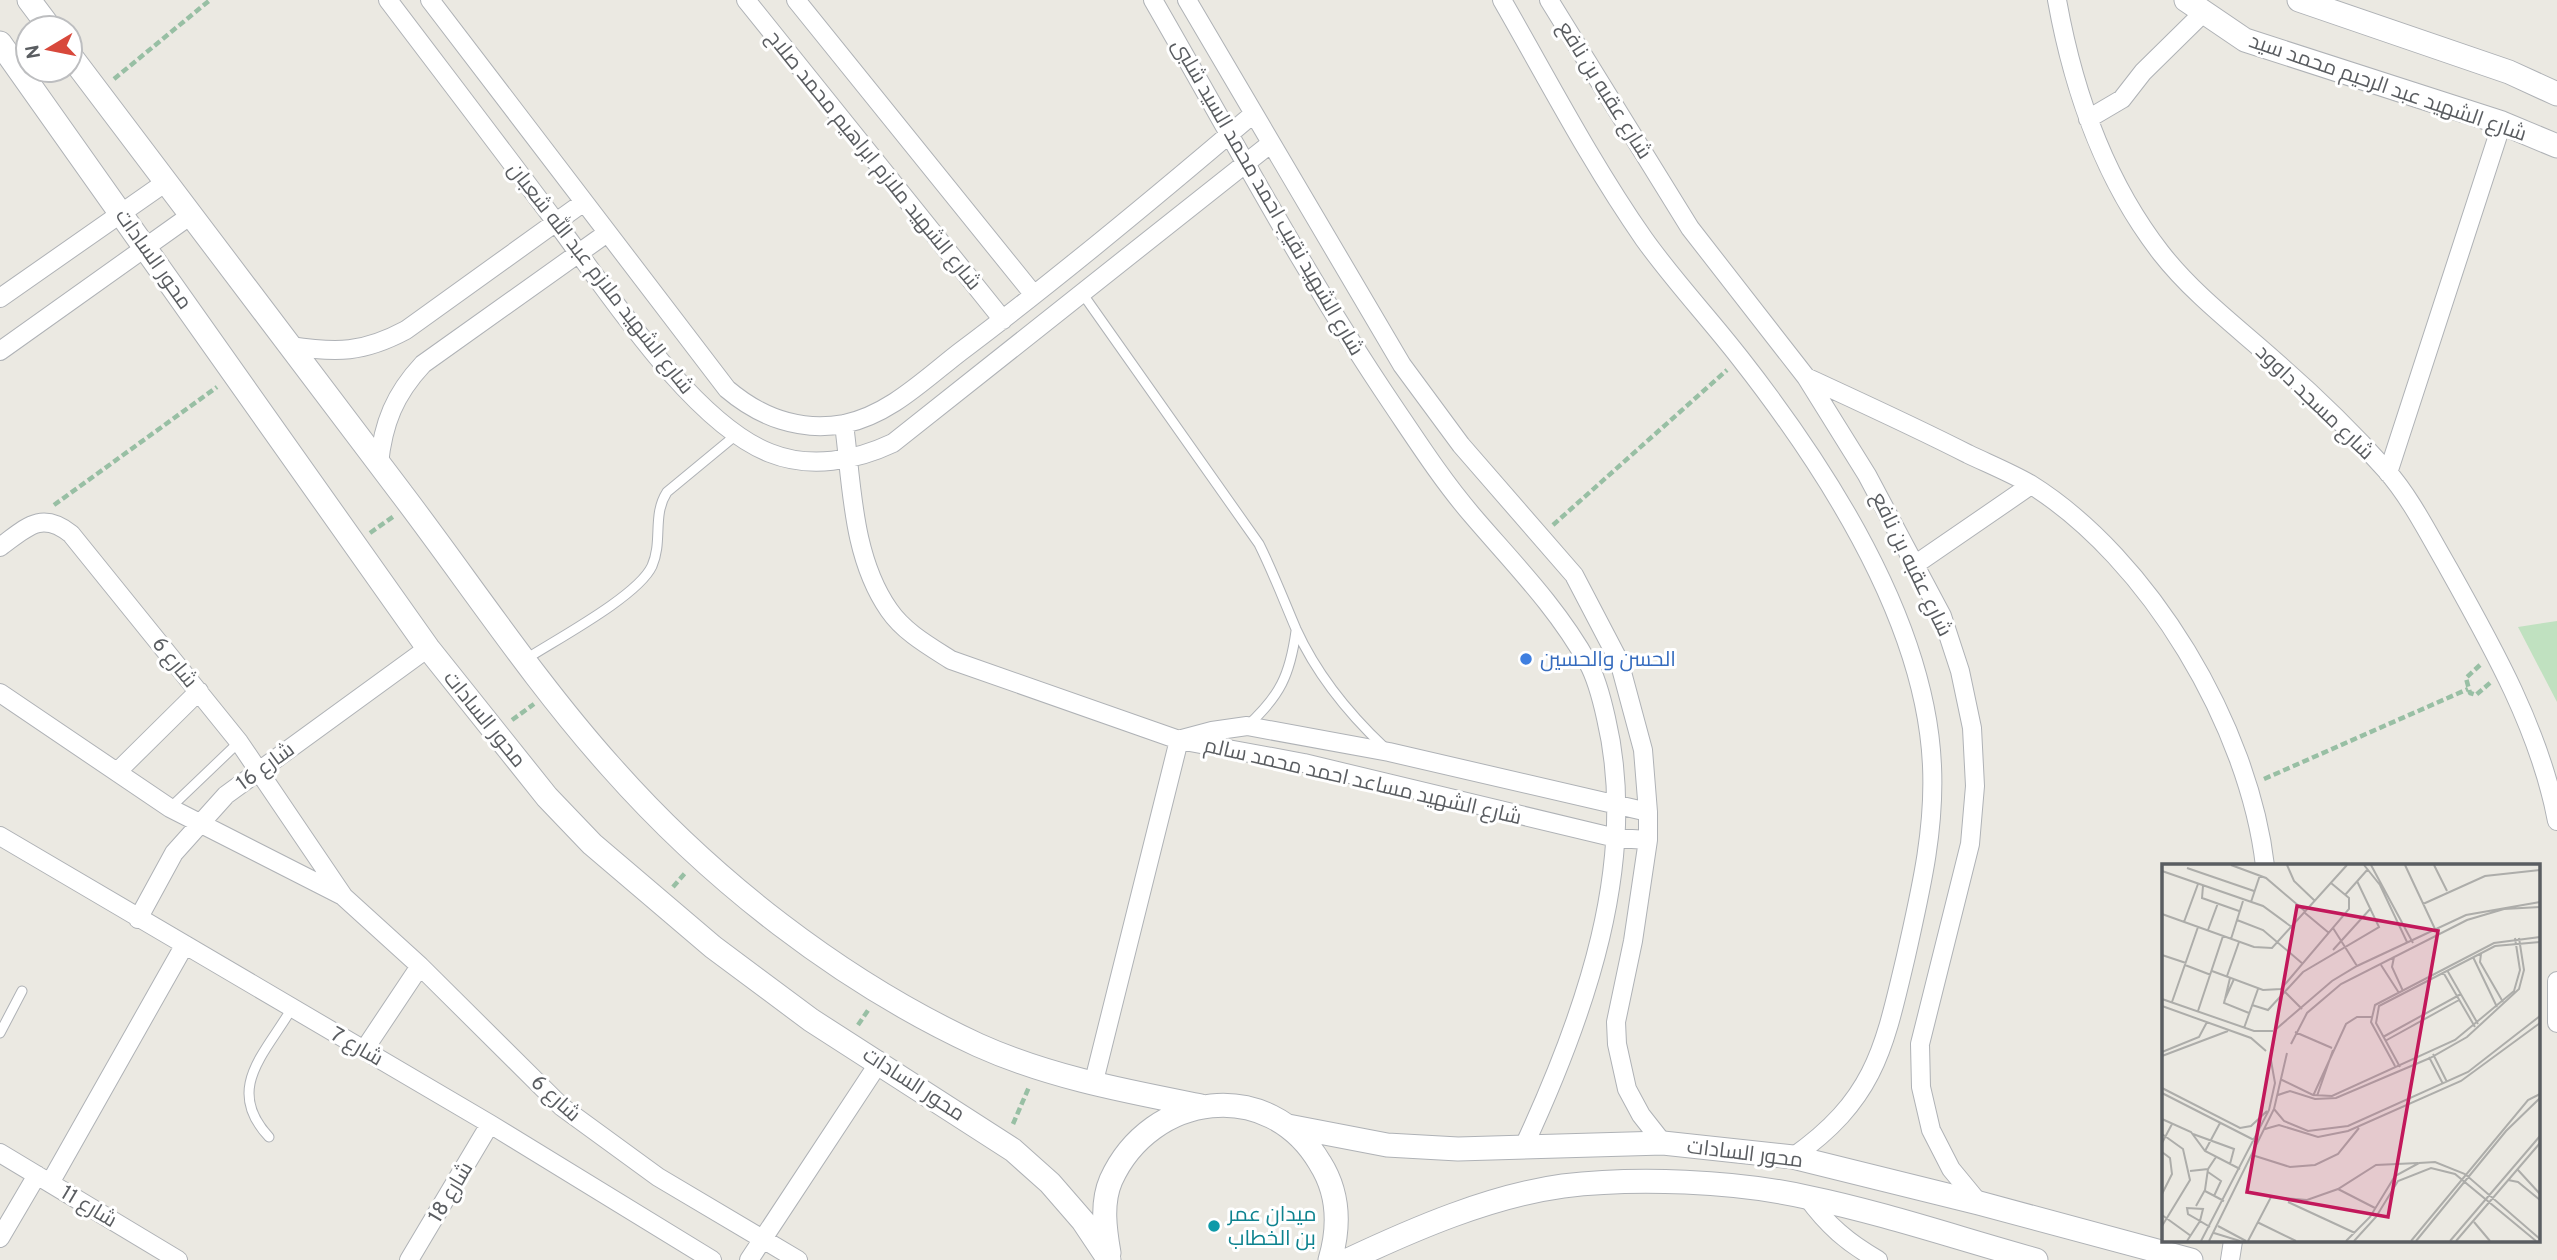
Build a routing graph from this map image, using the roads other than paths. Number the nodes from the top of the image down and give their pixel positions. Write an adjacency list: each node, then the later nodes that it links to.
1 (388, 0): 26 (street, شارع الشهيد ملازم عبد الله شعبان)
2 (430, 0): 23 (street, شارع الشهيد ملازم عبد الله شعبان)
3 (746, 0): 33 (street, شارع الشهيد ملازم ابراهيم محمد صلاح)
4 (796, 0): 31 (street, شارع الشهيد ملازم ابراهيم محمد صلاح)
5 (1153, 0): 18 (street, شارع الشهيد نقيب احمد محمد السيد شلبى)
6 (1187, 0): 15 (street, شارع الشهيد نقيب احمد محمد السيد شلبى)
7 (1502, 0): 84 (street, شارع عقبه بن نافع)
8 (1549, 0): 36 (street, شارع عقبه بن نافع)
9 (2057, 0): 16 (street, شارع مسجد داوود)
10 (2299, 0): 14 (street)
11 (2195, 6): 16 (street); 17 (street, شارع الشهيد عبد الرحيم محمد سيد)
12 (0, 43): 24 (street, محور السادات)
13 (84, 74): 22 (street)
14 (2557, 94)
15 (1252, 115): 18 (street, شارع الشهيد ملازم عبد الله شعبان); 19 (street, شارع الشهيد نقيب احمد محمد السيد شلبى)
16 (2088, 119): 41 (street, شارع مسجد داوود)
17 (2502, 123): 20 (street, شارع الشهيد عبد الرحيم محمد سيد); 41 (street)
18 (1230, 134): 21 (street, شارع الشهيد نقيب احمد محمد السيد شلبى); 31 (street, شارع الشهيد ملازم عبد الله شعبان)
19 (1270, 144): 21 (street, شارع الشهيد ملازم عبد الله شعبان); 58 (street, شارع الشهيد نقيب احمد محمد السيد شلبى)
20 (2557, 146)
21 (1247, 163): 30 (street, شارع الشهيد ملازم عبد الله شعبان); 56 (street, شارع الشهيد نقيب احمد محمد السيد شلبى)
22 (166, 182): 24 (street); 25 (street)
23 (584, 202): 26 (street); 27 (street, شارع الشهيد ملازم عبد الله شعبان)
24 (121, 212): 28 (street, محور السادات); 32 (street)
25 (191, 215): 28 (street); 34 (street)
26 (556, 222): 29 (street, شارع الشهيد ملازم عبد الله شعبان); 34 (street)
27 (607, 233): 29 (street); 37 (street, شارع الشهيد ملازم عبد الله شعبان)
28 (146, 247): 35 (street); 46 (street, محور السادات)
29 (579, 254): 38 (street, شارع الشهيد ملازم عبد الله شعبان); 40 (street)
30 (1082, 293): 39 (street, شارع الشهيد ملازم عبد الله شعبان); 45 (lane)
31 (1034, 295): 33 (street, شارع الشهيد ملازم عبد الله شعبان)
32 (0, 298)
33 (1003, 320): 37 (street, شارع الشهيد ملازم عبد الله شعبان)
34 (290, 346): 40 (street)
35 (0, 351)
36 (1806, 377): 42 (street); 44 (street, شارع عقبه بن نافع)
37 (844, 424): 39 (street)
38 (736, 435): 39 (street, شارع الشهيد ملازم عبد الله شعبان); 47 (lane)
39 (849, 459): 51 (street)
40 (379, 464): 47 (street)
41 (2388, 473): 59 (street, شارع مسجد داوود)
42 (2031, 485): 44 (street); 64 (street)
43 (0, 547): 48 (street, شارع 6)
44 (1916, 564): 87 (street, شارع عقبه بن نافع)
45 (1296, 629): 50 (lane); 53 (lane)
46 (428, 648): 55 (street, شارع 16); 75 (street, محور السادات)
47 (526, 660): 76 (street)
48 (199, 691): 52 (street, شارع 6); 54 (street)
49 (0, 693): 54 (street, شارع 6)
50 (1247, 726): 51 (street, شارع الشهيد مساعد احمد محمد سالم); 53 (street, شارع الشهيد مساعد احمد محمد سالم)
51 (1179, 740): 62 (street, شارع الشهيد مساعد احمد محمد سالم); 76 (street)
52 (239, 742): 55 (street, شارع 6); 57 (lane)
53 (1389, 752): 56 (street, شارع الشهيد مساعد احمد محمد سالم)
54 (118, 771): 57 (street, شارع 6)
55 (259, 771): 60 (street, شارع 16); 65 (street, شارع 6)
56 (1617, 805): 58 (street, شارع الشهيد مساعد احمد محمد سالم); 62 (street, شارع الشهيد نقيب احمد محمد السيد شلبى)
57 (170, 808): 60 (street, شارع 6)
58 (1648, 812): 63 (street, شارع الشهيد نقيب احمد محمد السيد شلبى)
59 (2557, 821)
60 (197, 824): 65 (street, شارع 6); 66 (street, شارع 16)
61 (0, 836): 66 (street, شارع 7)
62 (1615, 838): 63 (street, شارع الشهيد مساعد احمد محمد سالم); 82 (street, شارع الشهيد نقيب احمد محمد السيد شلبى)
63 (1648, 840): 81 (street, شارع الشهيد نقيب احمد محمد السيد شلبى)
64 (2265, 864)
65 (344, 897): 68 (street, شارع 6)
66 (138, 919): 67 (street, شارع 7)
67 (184, 946): 71 (street, شارع 7); 85 (street)
68 (420, 966): 74 (street); 89 (street, شارع 6)
69 (2557, 981): 72 (street)
70 (22, 991): 73 (lane)
71 (292, 1008): 74 (street, شارع 7); 80 (lane)
72 (2557, 1023)
73 (0, 1033)
74 (364, 1050): 78 (street, شارع 7)
75 (880, 1062): 89 (street); 96 (street, محور السادات)
76 (1093, 1085): 77 (street)
77 (1201, 1106): 79 (street); 96 (street)
78 (490, 1124): 92 (street, شارع 18); 93 (street, شارع 7)
79 (1288, 1126): 82 (street, محور السادات); 97 (street)
80 (268, 1137)
81 (1663, 1143): 82 (street, محور السادات); 84 (street, محور السادات)
82 (1524, 1146)
83 (0, 1153): 85 (street, شارع 11)
84 (1793, 1157): 87 (street, محور السادات)
85 (43, 1179): 88 (street); 91 (street, شارع 11)
86 (1807, 1197): 98 (street, محور السادات); 99 (street); 100 (street, محور السادات)
87 (1979, 1203): 101 (street, محور السادات)
88 (0, 1238)
89 (763, 1238): 94 (street); 95 (street, شارع 6)
90 (2233, 1242): 102 (street)
91 (178, 1260)
92 (410, 1260)
93 (712, 1260)
94 (748, 1260)
95 (798, 1260)
96 (1110, 1260)
97 (1330, 1260)
98 (1348, 1260)
99 (1878, 1260)
100 (2036, 1260)
101 (2191, 1260)
102 (2230, 1260)

